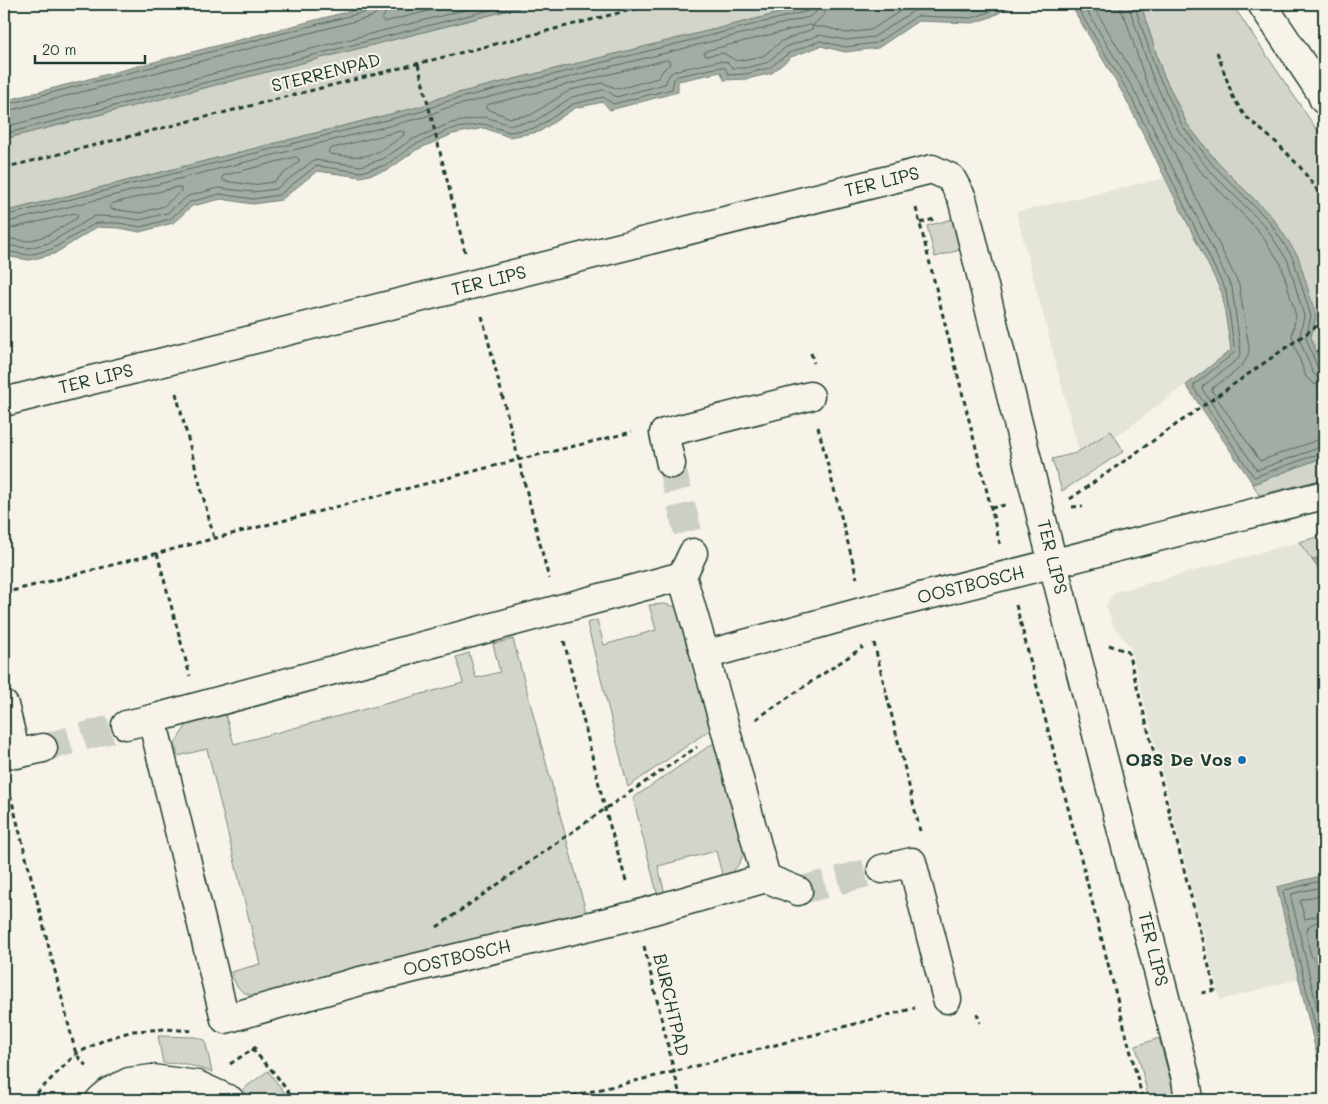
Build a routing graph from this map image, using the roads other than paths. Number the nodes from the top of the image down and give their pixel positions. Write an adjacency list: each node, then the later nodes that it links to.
1 (1262, 4): 2 (street)
2 (1324, 100)
3 (810, 396): 5 (street)
4 (4, 402): 7 (street, TER LIPS)
5 (671, 464)
6 (1324, 495): 7 (street, OOSTBOSCH)
7 (1053, 564): 8 (street, OOSTBOSCH); 17 (street, TER LIPS)
8 (705, 655): 12 (street, OOSTBOSCH); 12 (street, OOSTBOSCH)
9 (4, 705): 10 (street)
10 (43, 748)
11 (882, 869): 14 (street)
12 (766, 878): 13 (street)
13 (798, 891)
14 (947, 999)
15 (105, 1096): 16 (street)
16 (230, 1100)
17 (1190, 1100)

